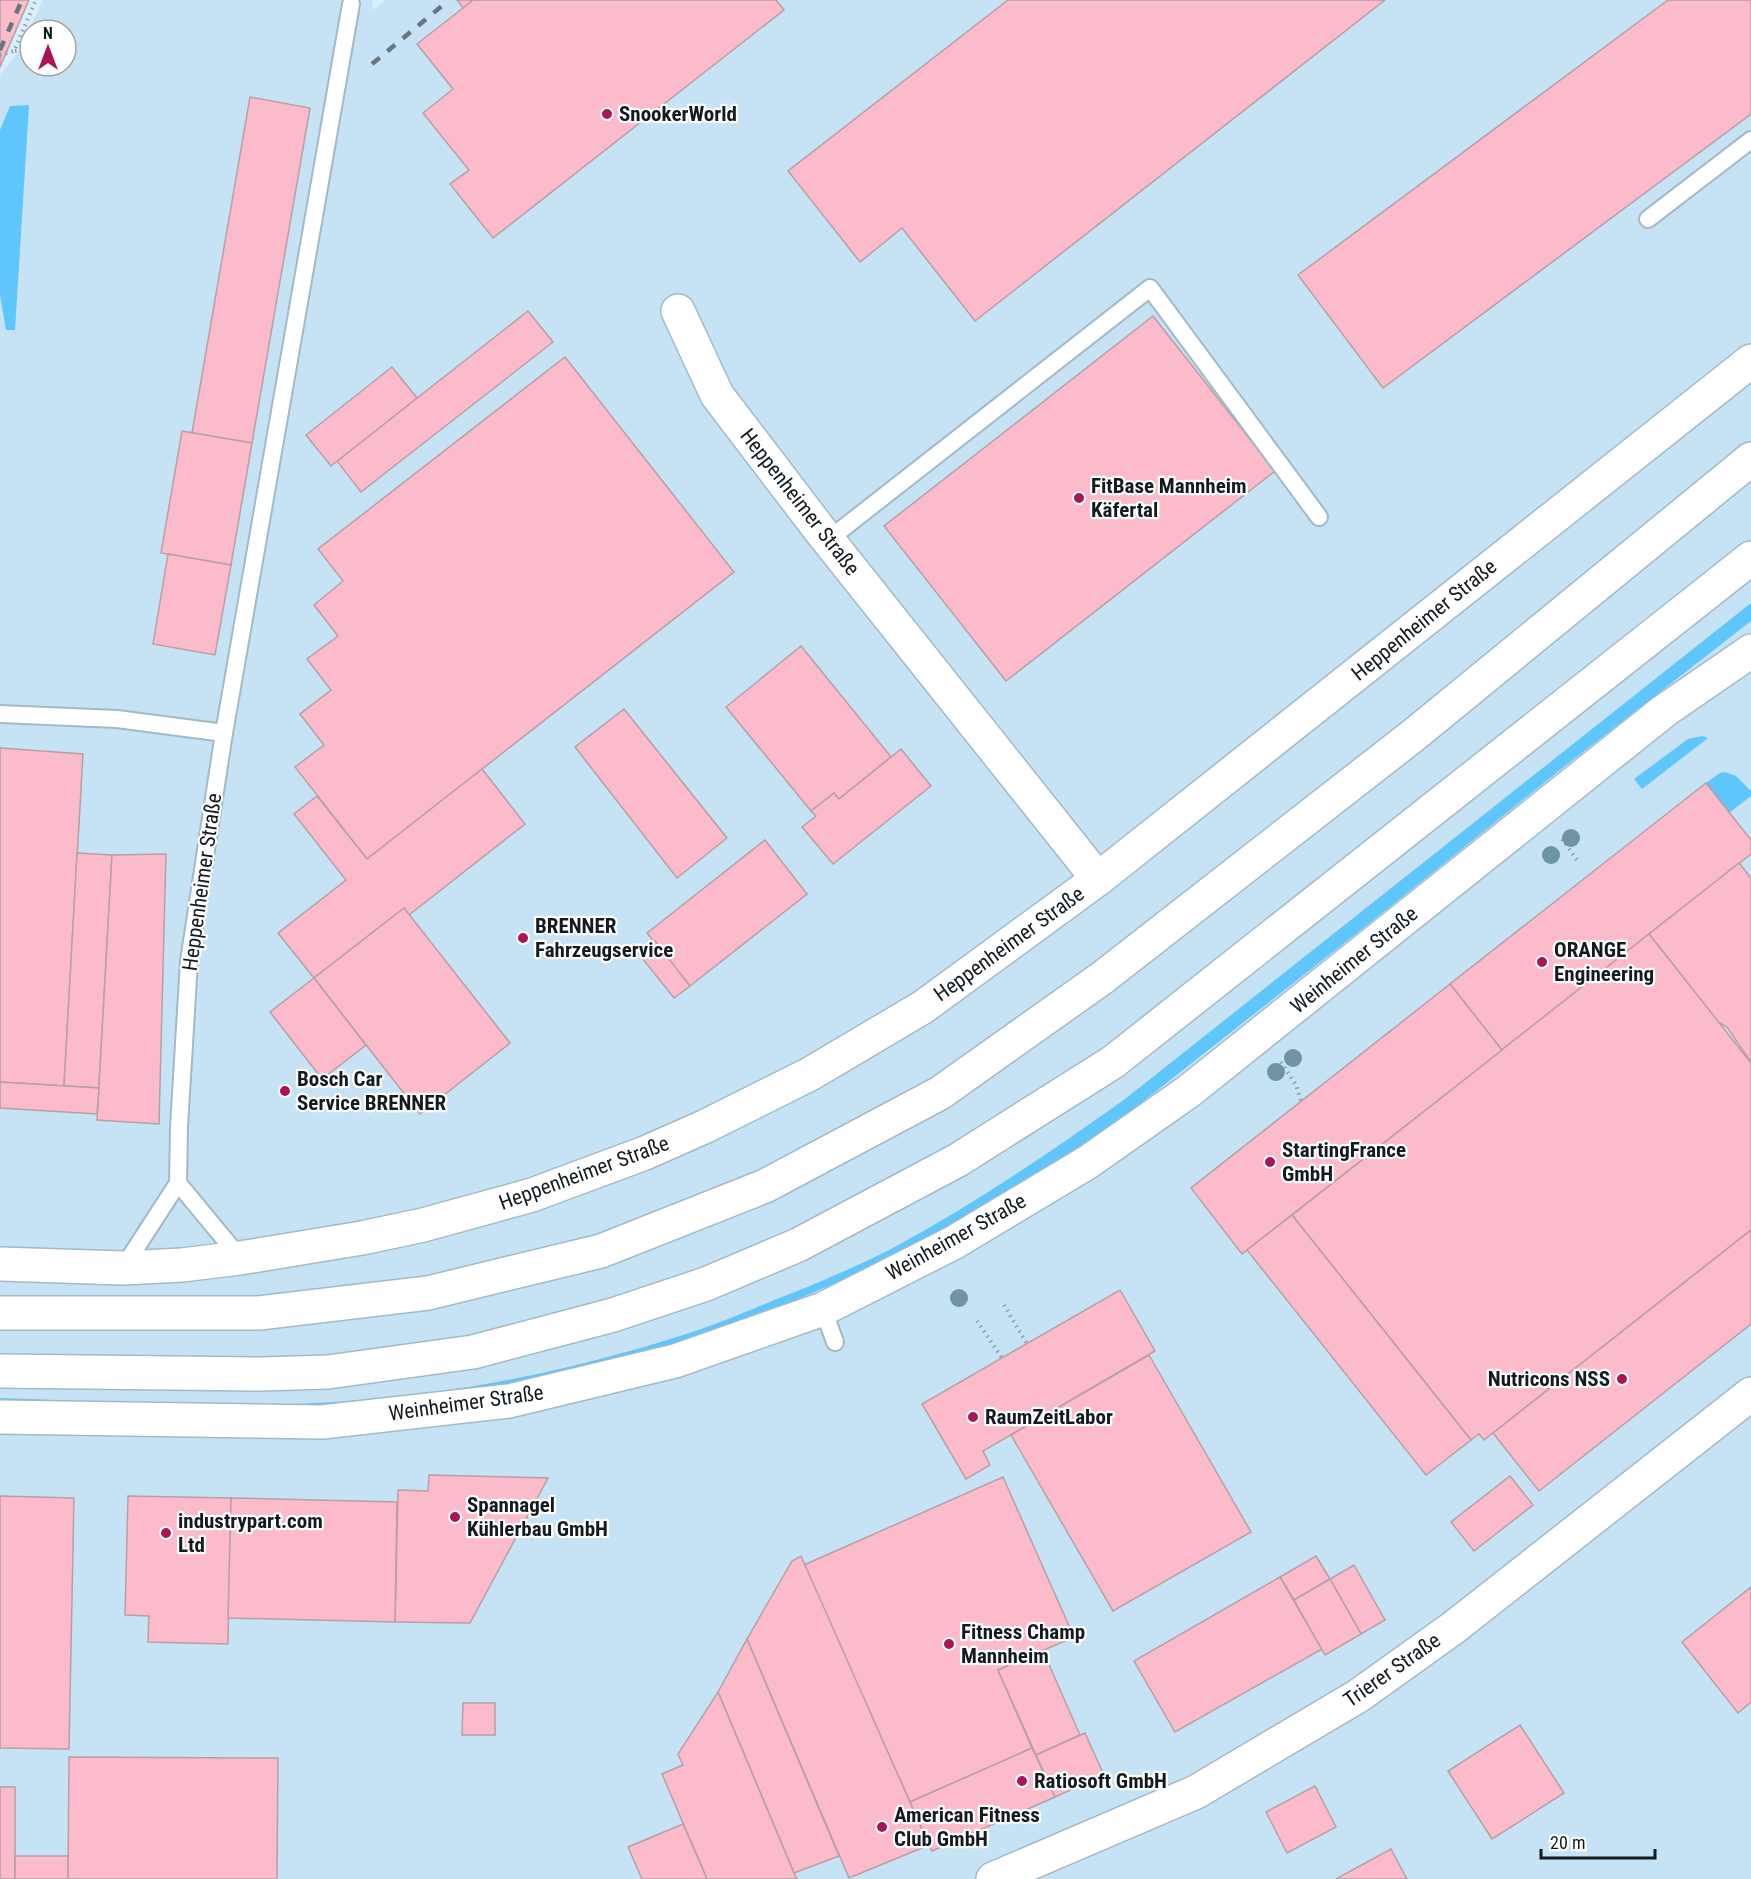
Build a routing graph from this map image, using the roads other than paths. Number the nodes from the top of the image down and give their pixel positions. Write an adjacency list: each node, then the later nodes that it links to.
1 (351, 4): 12 (lane, Heppenheimer Straße)
2 (1751, 140): 3 (lane)
3 (1648, 219)
4 (678, 311): 8 (main road, Heppenheimer Straße)
5 (1751, 361): 13 (main road, Heppenheimer Straße)
6 (1751, 459): 19 (main road)
7 (1319, 517): 8 (lane)
8 (828, 540): 13 (main road, Heppenheimer Straße)
9 (1751, 558): 21 (main road)
10 (1751, 651): 18 (main road, Weinheimer Straße)
11 (0, 714): 12 (lane)
12 (224, 733): 14 (lane, Heppenheimer Straße)
13 (1098, 879): 15 (main road, Heppenheimer Straße)
14 (178, 1182): 15 (lane); 17 (lane)
15 (240, 1258): 17 (main road, Heppenheimer Straße)
16 (0, 1264): 17 (main road, Heppenheimer Straße)
17 (123, 1268)
18 (823, 1309): 20 (lane); 23 (main road, Weinheimer Straße)
19 (0, 1313)
20 (835, 1342)
21 (0, 1371)
22 (1751, 1394): 24 (main road, Trierer Straße)
23 (0, 1417)
24 (993, 1879)

